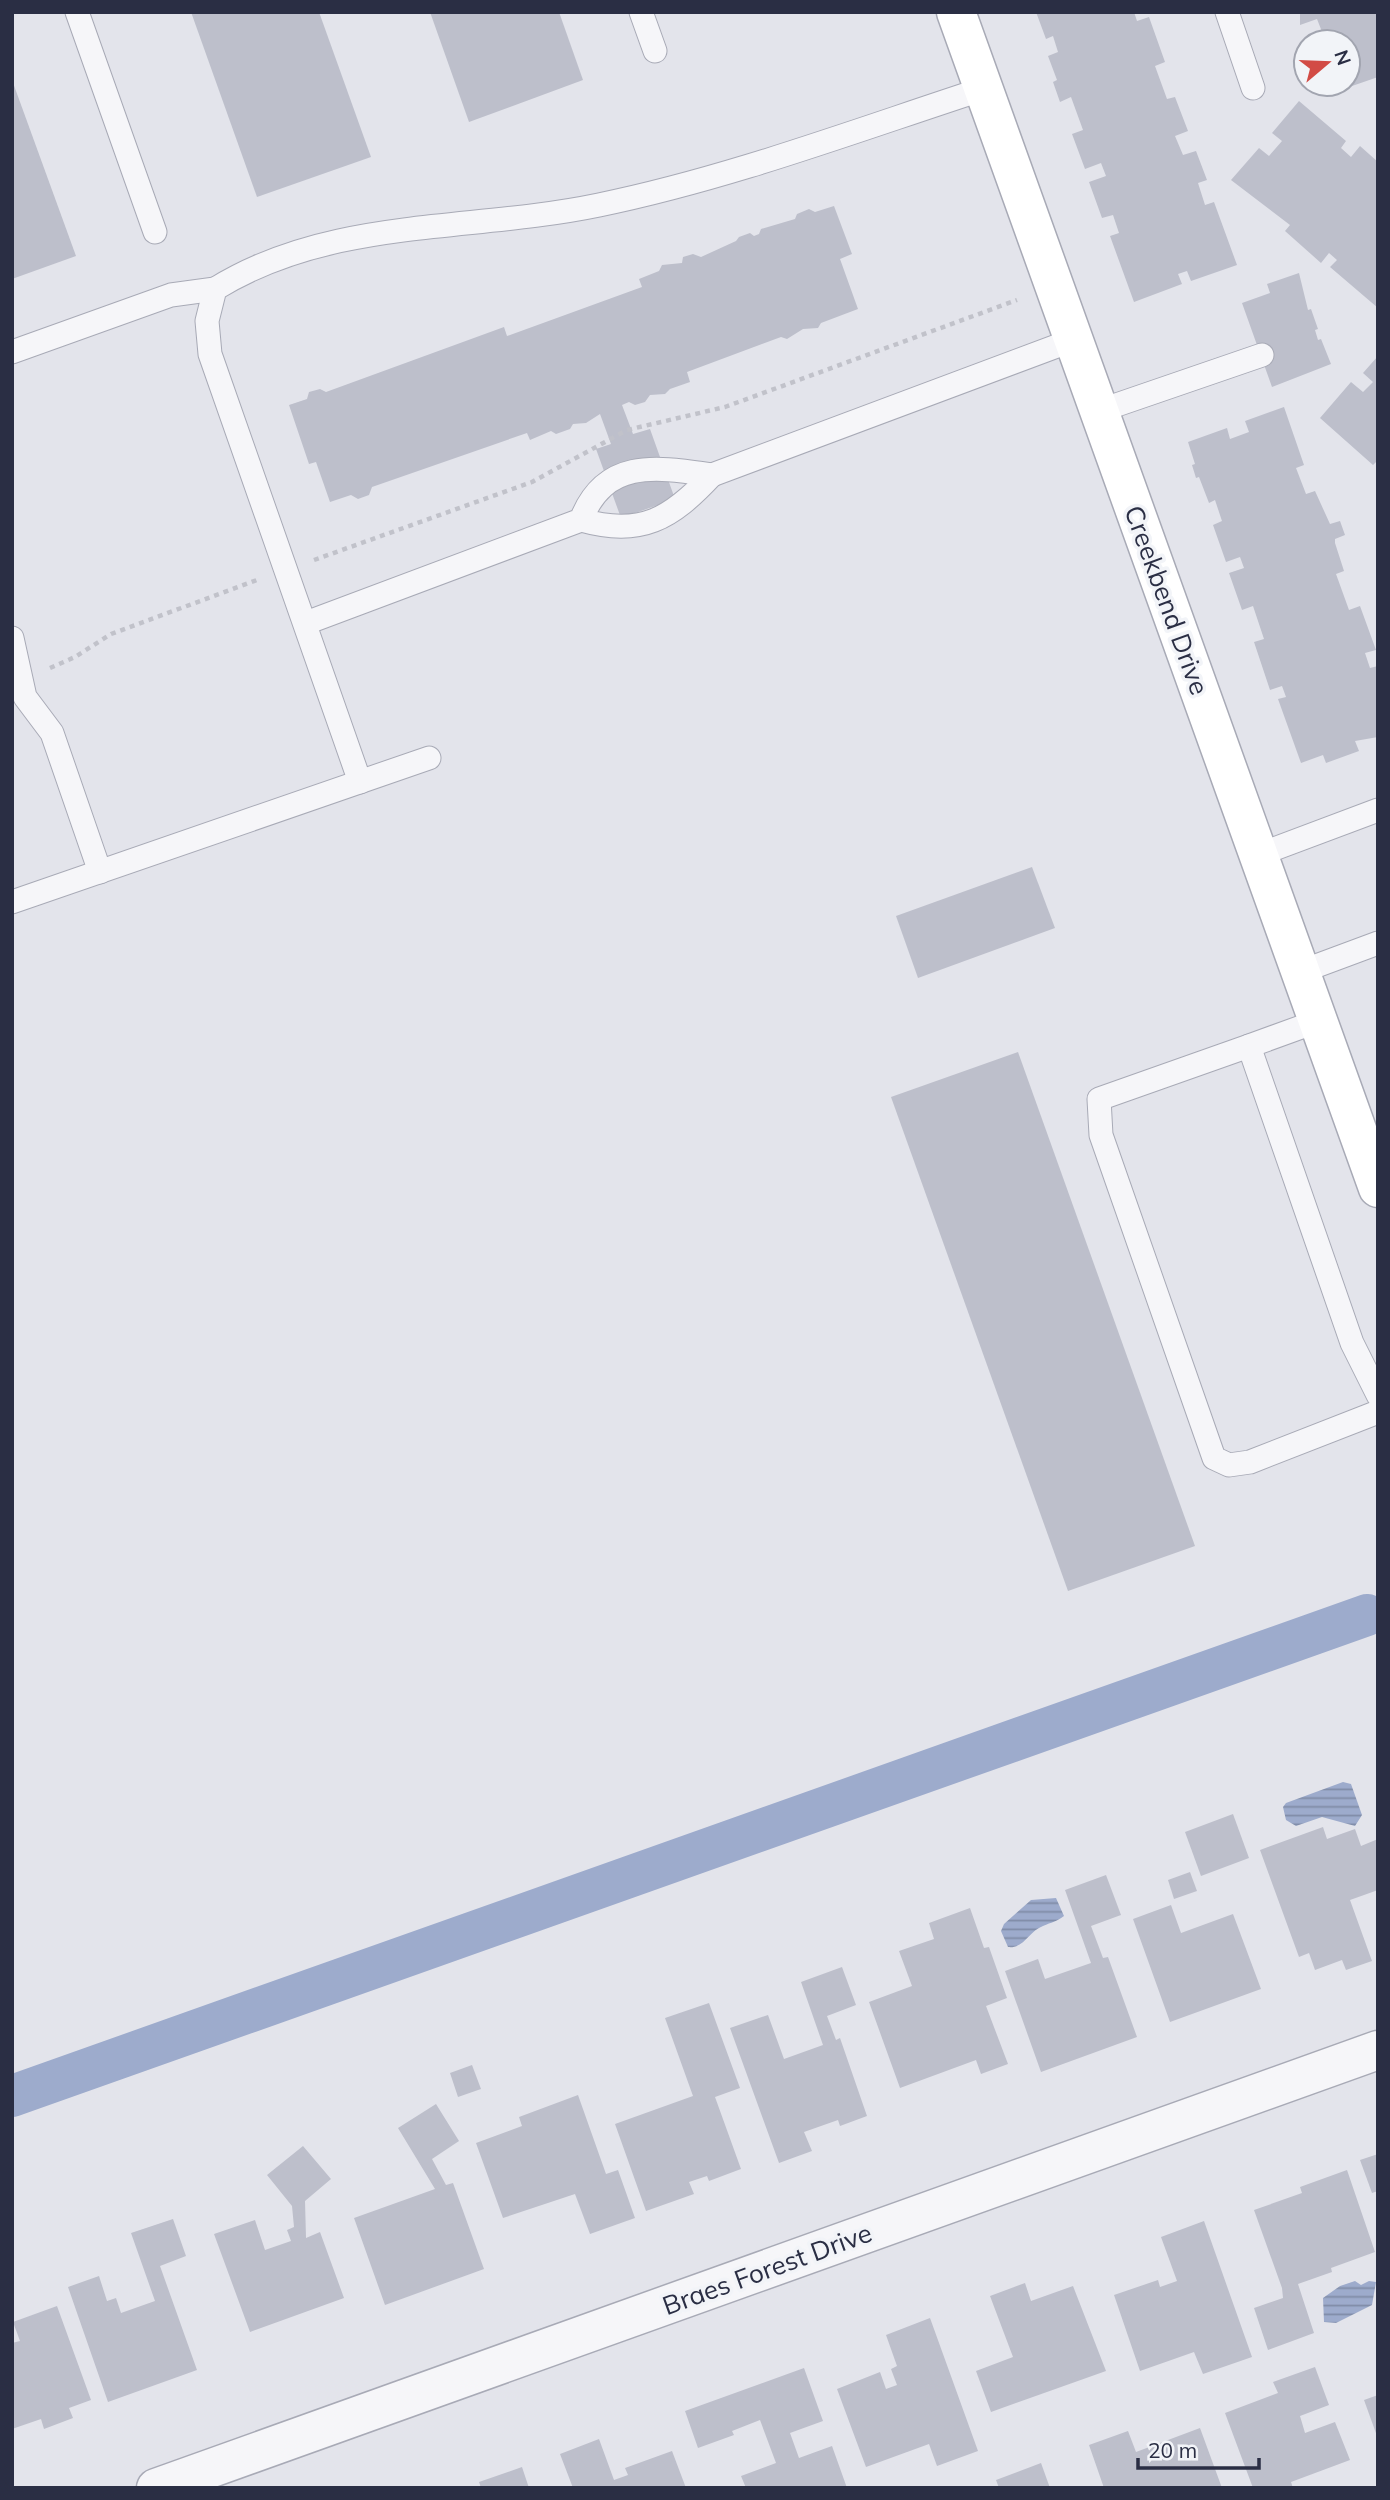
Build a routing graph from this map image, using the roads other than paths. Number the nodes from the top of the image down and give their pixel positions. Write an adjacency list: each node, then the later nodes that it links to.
1 (77, 12): 8 (lane)
2 (641, 12): 5 (lane)
3 (956, 12): 7 (street, Creekbend Drive)
4 (1227, 12): 6 (lane)
5 (655, 51)
6 (1253, 88)
7 (984, 89): 9 (lane); 10 (street, Creekbend Drive)
8 (155, 232)
9 (215, 289): 11 (lane); 16 (lane)
10 (1073, 340): 13 (street, Creekbend Drive); 14 (lane)
11 (12, 352)
12 (1262, 355): 13 (lane)
13 (1099, 411): 21 (street, Creekbend Drive)
14 (712, 475): 15 (lane); 15 (lane)
15 (581, 520): 16 (lane)
16 (306, 623): 19 (lane)
17 (12, 638): 22 (lane)
18 (429, 758): 19 (lane)
19 (360, 782): 22 (lane)
20 (1378, 810): 21 (lane)
21 (1258, 855): 25 (street, Creekbend Drive)
22 (100, 872): 23 (lane)
23 (12, 902)
24 (1378, 943): 25 (lane)
25 (1300, 972): 26 (street, Creekbend Drive)
26 (1318, 1021): 27 (lane); 28 (street, Creekbend Drive)
27 (1249, 1046): 29 (lane); 30 (lane)
28 (1378, 1188)
29 (1378, 1395)
30 (1378, 1412)
31 (1378, 2050): 32 (street, Braes Forest Drive)
32 (156, 2488)

